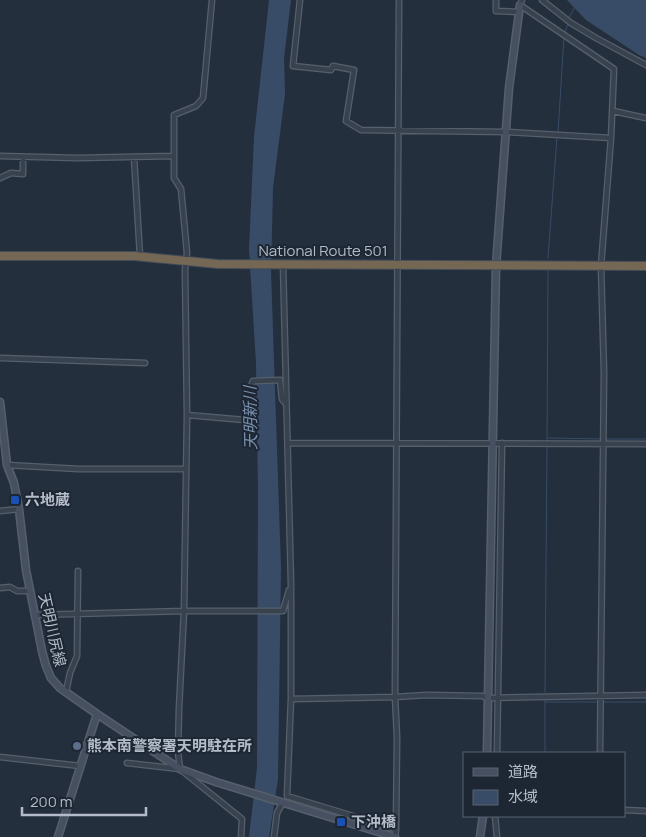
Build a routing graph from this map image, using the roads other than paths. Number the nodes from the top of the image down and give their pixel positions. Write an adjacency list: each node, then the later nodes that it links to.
1 (212, 0): 15 (street)
2 (300, 0): 10 (street)
3 (399, 0): 10 (street)
4 (496, 0): 6 (street)
5 (542, 0): 7 (street)
6 (520, 6): 8 (street); 11 (street)
7 (646, 65)
8 (613, 111): 9 (street); 12 (street)
9 (646, 118)
10 (398, 131): 11 (street); 22 (street)
11 (506, 132): 12 (street); 23 (street)
12 (611, 138): 24 (street)
13 (0, 156): 16 (street)
14 (134, 156): 15 (street); 16 (street); 19 (street)
15 (173, 156): 20 (street)
16 (23, 157): 17 (street)
17 (0, 178)
18 (0, 256): 19 (highway, National Route 501)
19 (140, 256): 20 (highway, National Route 501)
20 (186, 261): 21 (highway, National Route 501); 30 (street)
21 (281, 264): 22 (highway, National Route 501); 29 (street)
22 (398, 265): 23 (highway, National Route 501); 32 (street)
23 (496, 266): 24 (highway, National Route 501); 35 (street)
24 (601, 266): 25 (highway, National Route 501); 34 (street)
25 (646, 266)
26 (0, 358): 27 (street)
27 (145, 363)
28 (0, 402): 38 (street, 天明川尻線)
29 (286, 404): 30 (street); 31 (street)
30 (187, 415): 39 (street)
31 (288, 443): 32 (street); 43 (street)
32 (397, 443): 35 (street); 52 (street)
33 (502, 443): 34 (street); 35 (street); 53 (street)
34 (602, 443): 36 (street); 50 (street)
35 (492, 444): 54 (street)
36 (646, 444)
37 (0, 460): 38 (street)
38 (7, 465): 39 (street); 40 (street, 天明川尻線)
39 (185, 469): 46 (street)
40 (19, 510): 41 (street); 45 (street, 天明川尻線)
41 (0, 511)
42 (78, 571): 47 (street)
43 (291, 584): 46 (street); 55 (street)
44 (0, 588): 45 (street)
45 (30, 591): 48 (street, 天明川尻線)
46 (184, 611): 47 (street); 63 (street)
47 (78, 613): 48 (street); 49 (street)
48 (35, 615): 49 (street, 天明川尻線)
49 (66, 692): 56 (street, 天明川尻線)
50 (600, 695): 51 (street); 53 (street); 59 (street)
51 (646, 695)
52 (395, 697): 54 (street); 55 (street); 69 (street)
53 (498, 697): 54 (street); 58 (street)
54 (488, 698): 57 (street)
55 (291, 699): 69 (street)
56 (97, 714): 62 (street); 63 (street, 天明川尻線)
57 (486, 752)
58 (497, 752)
59 (600, 752)
60 (0, 757): 62 (street)
61 (126, 763): 63 (street)
62 (80, 766): 70 (street)
63 (180, 769): 64 (street, 天明川尻線); 71 (street)
64 (281, 801): 72 (street); 73 (street, 天明川尻線)
65 (626, 810): 66 (street)
66 (646, 811)
67 (483, 817): 74 (street)
68 (495, 817): 75 (street)
69 (396, 829): 73 (street)
70 (58, 837)
71 (241, 837)
72 (274, 837)
73 (395, 837)
74 (480, 837)
75 (497, 837)

